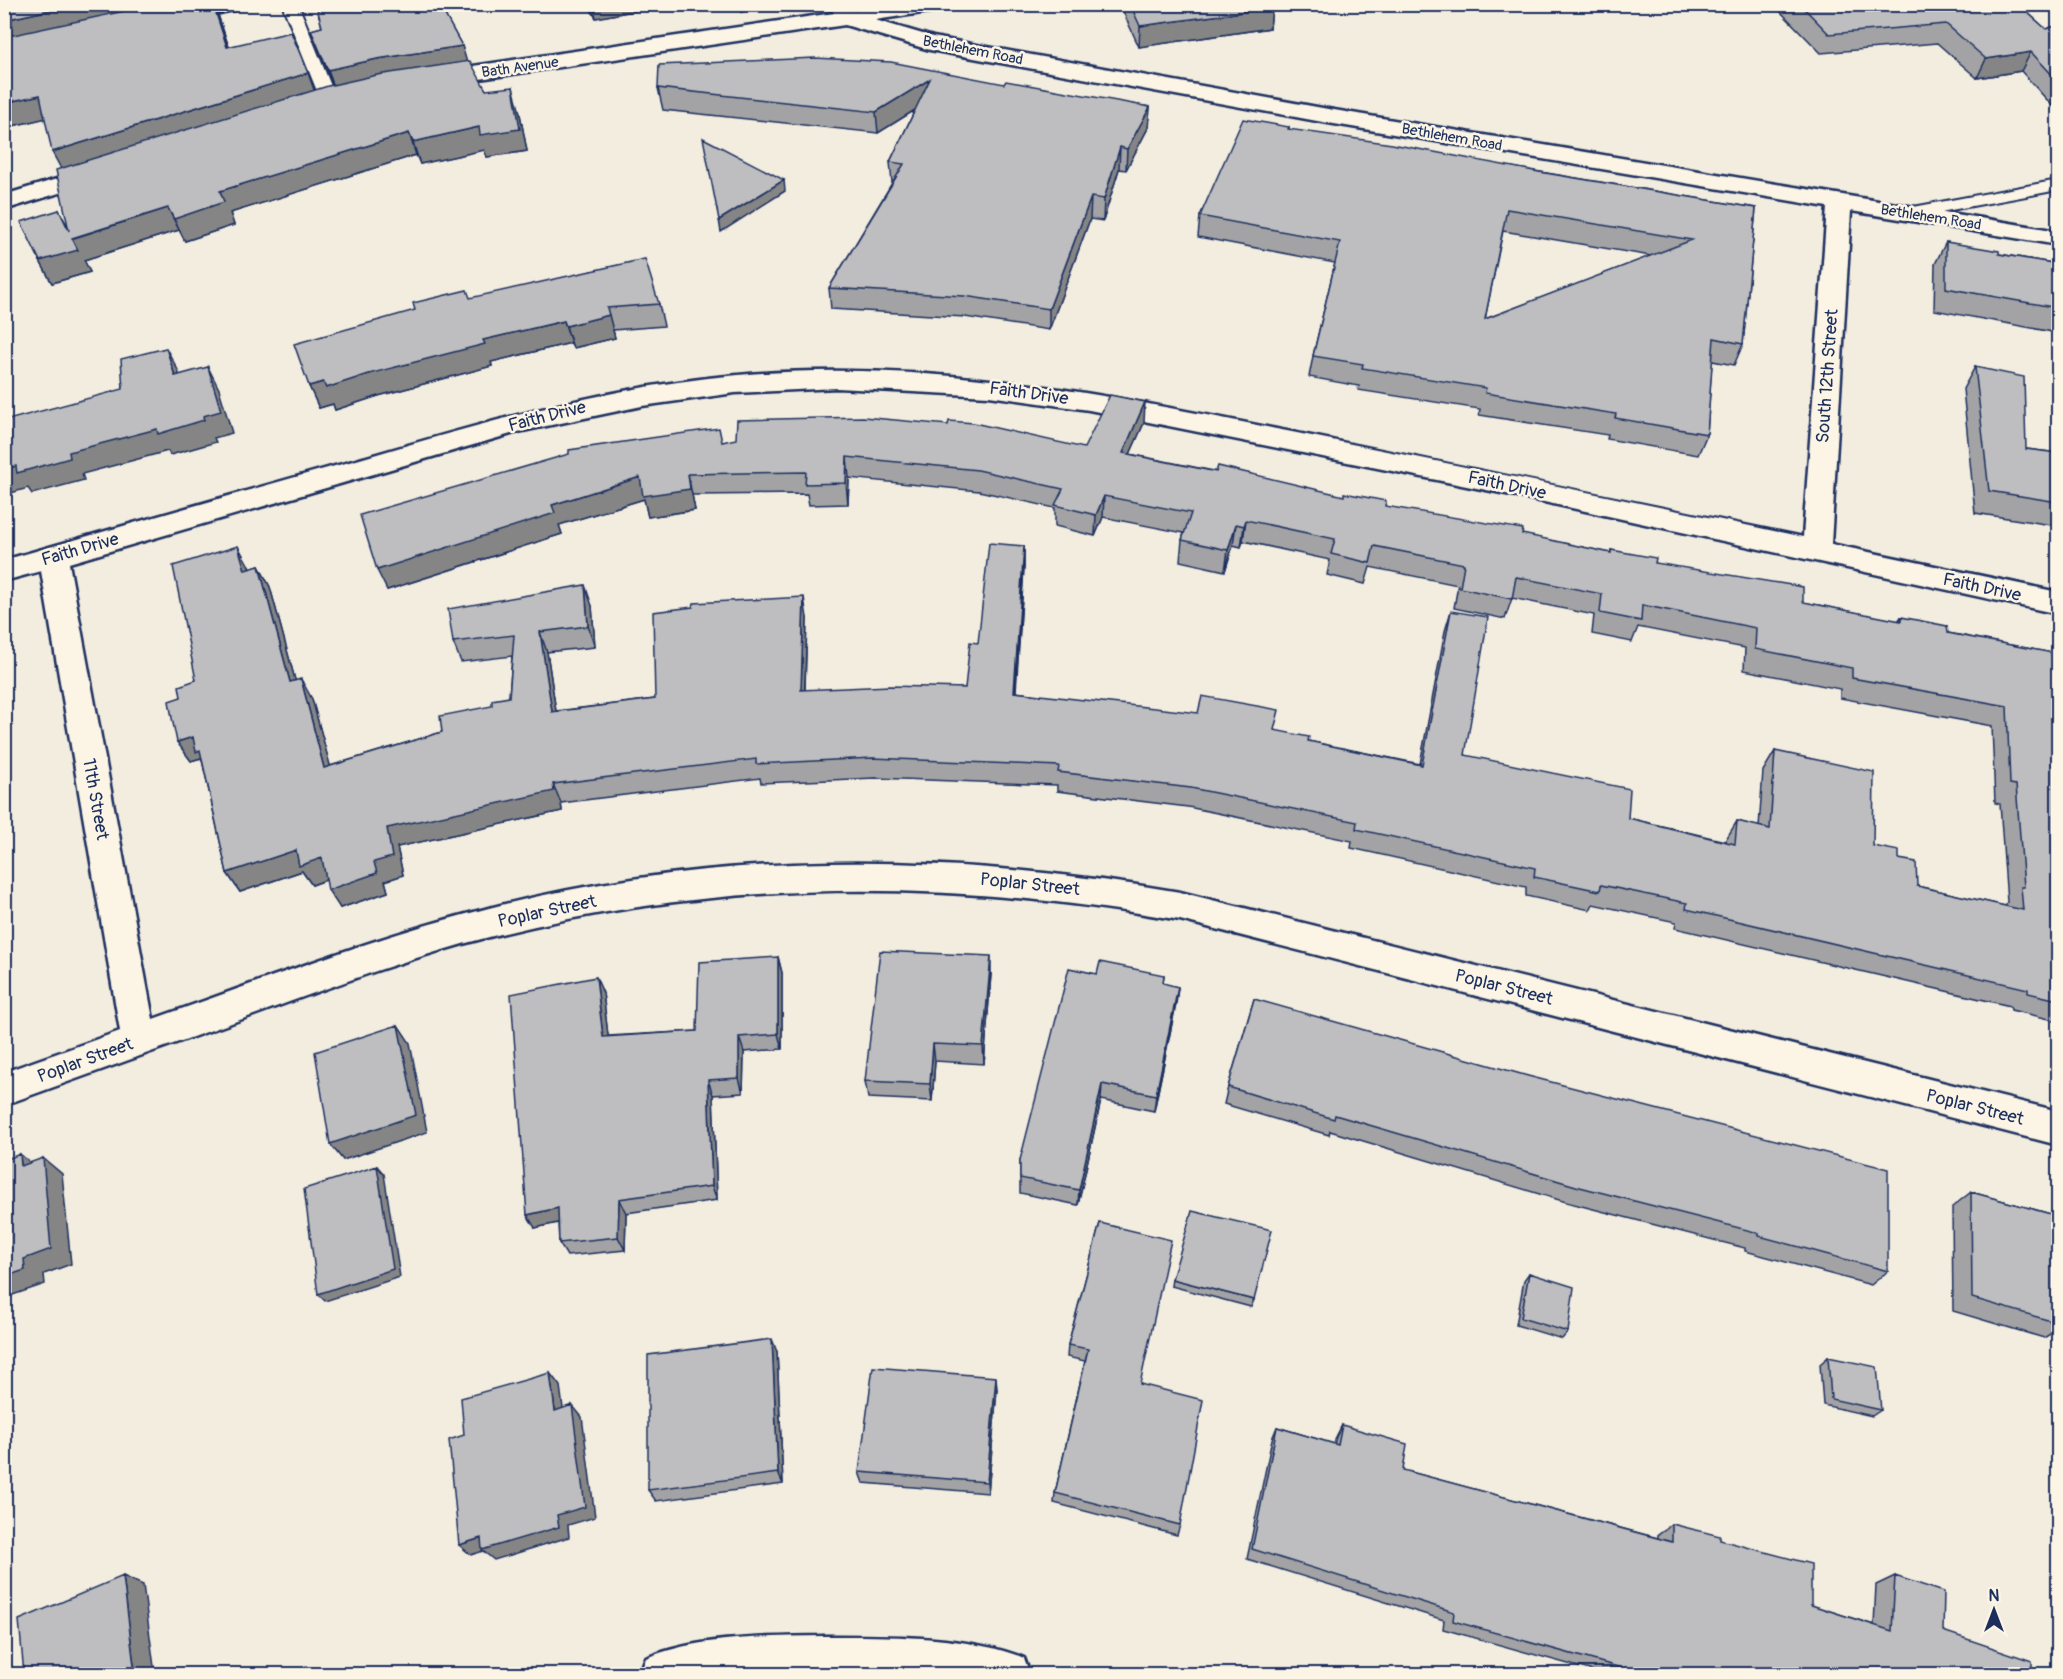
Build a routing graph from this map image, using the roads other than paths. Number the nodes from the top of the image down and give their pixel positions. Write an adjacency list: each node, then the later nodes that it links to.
1 (230, 4): 5 (street)
2 (290, 4): 8 (lane)
3 (942, 4): 4 (street, Bath Avenue)
4 (843, 12): 6 (street, Bath Avenue); 12 (street, Bethlehem Road)
5 (151, 22)
6 (415, 82)
7 (351, 96): 8 (street)
8 (329, 101): 9 (street)
9 (306, 108)
10 (126, 165): 13 (street)
11 (2058, 185): 14 (lane)
12 (1839, 202): 14 (street, Bethlehem Road); 16 (street, South 12th Street)
13 (4, 203)
14 (1908, 213): 15 (street, Bethlehem Road)
15 (2058, 238)
16 (1816, 551): 17 (street, Faith Drive); 19 (street, Faith Drive)
17 (53, 557): 18 (street, Faith Drive); 20 (street, 11th Street)
18 (4, 571)
19 (2058, 603)
20 (139, 1040): 21 (street, Poplar Street); 22 (street, Poplar Street)
21 (4, 1089)
22 (2058, 1128)
23 (662, 1674): 24 (street)
24 (1008, 1674)

